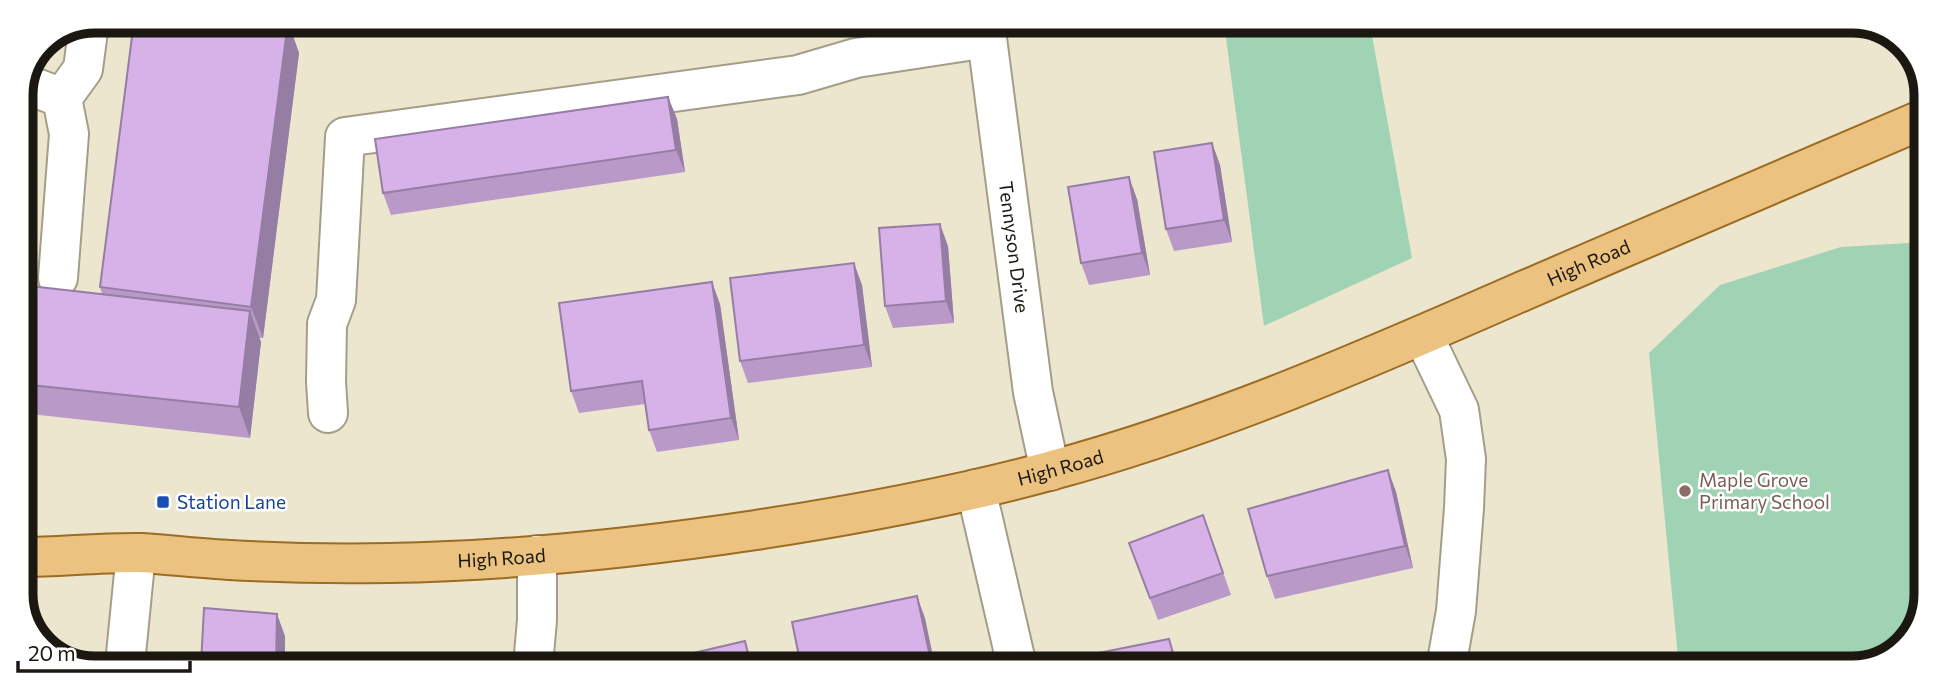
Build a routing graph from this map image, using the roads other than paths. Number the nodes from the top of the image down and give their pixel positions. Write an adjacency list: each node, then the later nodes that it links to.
1 (976, 33): 9 (street)
2 (986, 33): 10 (street, Tennyson Drive)
3 (88, 34): 5 (street)
4 (34, 87): 5 (street)
5 (62, 98): 7 (street)
6 (1914, 123): 8 (main road, High Road)
7 (58, 278)
8 (1423, 335): 10 (main road, High Road); 19 (street)
9 (328, 413)
10 (1050, 471): 11 (main road, High Road)
11 (976, 489): 14 (main road, High Road); 18 (street)
12 (33, 531): 13 (main road, High Road)
13 (136, 553): 14 (main road, High Road); 15 (main road, High Road); 16 (street)
14 (537, 555): 17 (street)
15 (33, 556)
16 (126, 656)
17 (534, 656)
18 (1015, 656)
19 (1448, 656)

